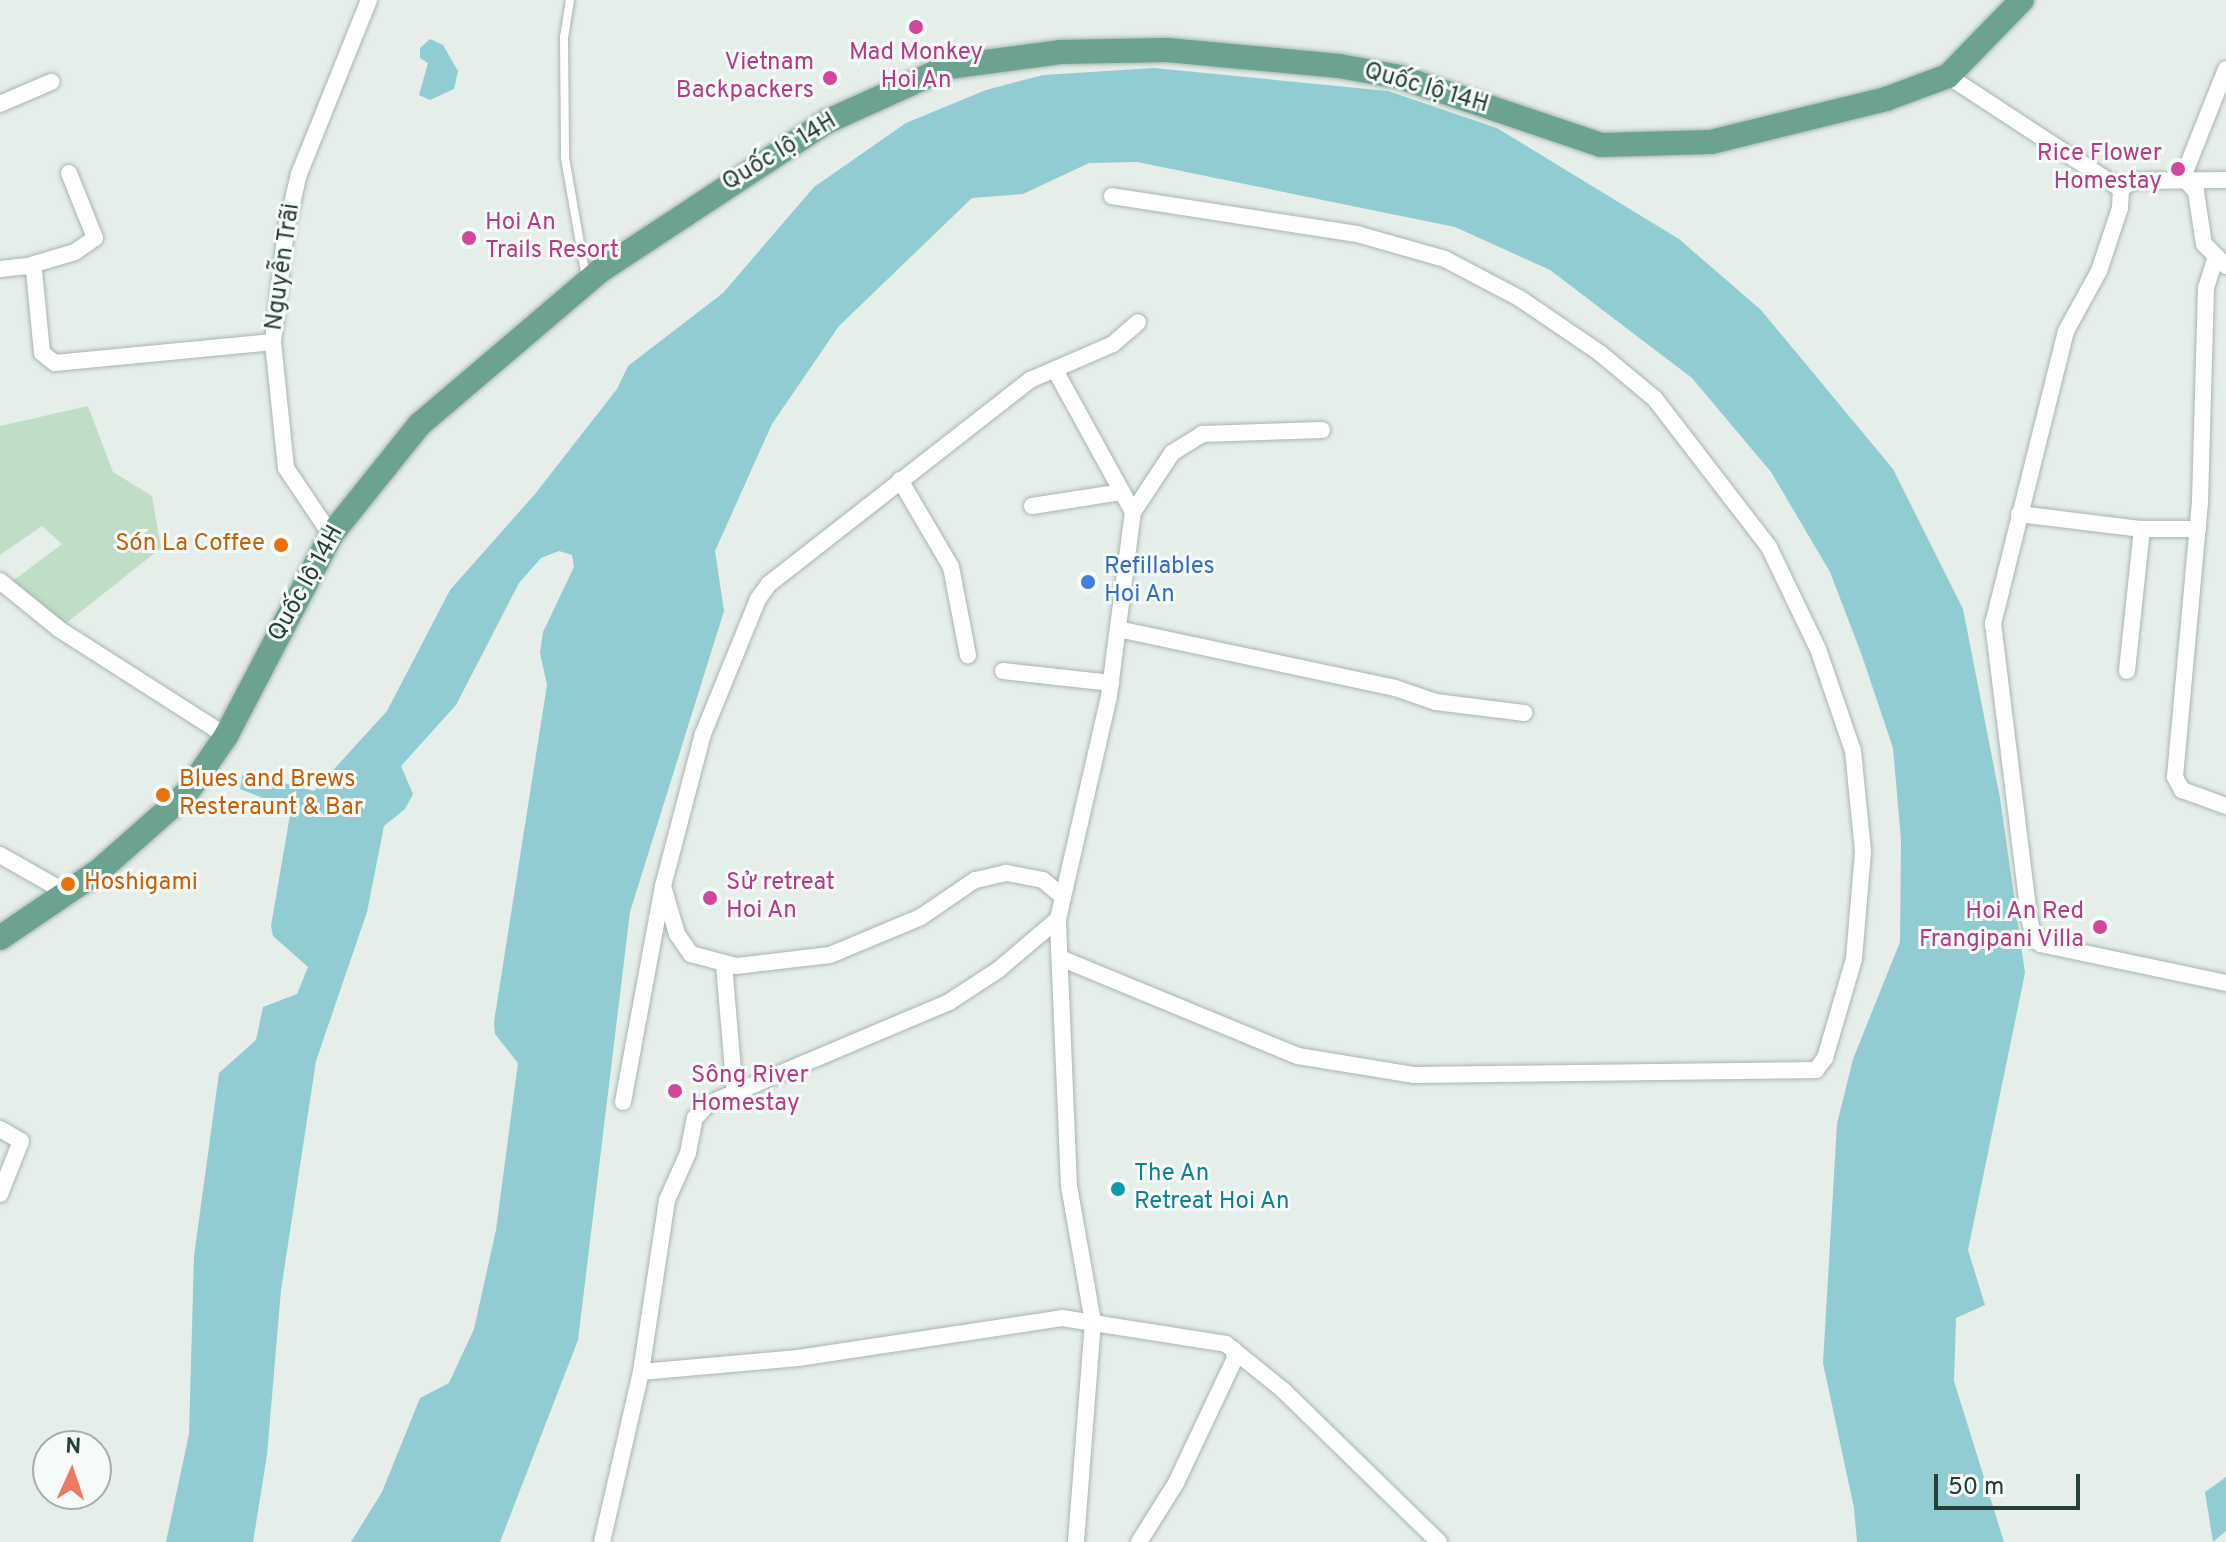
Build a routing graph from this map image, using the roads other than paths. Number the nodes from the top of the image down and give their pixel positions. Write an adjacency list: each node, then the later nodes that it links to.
1 (369, 0): 18 (street, Nguyễn Trãi)
2 (570, 0): 16 (lane)
3 (2022, 0): 5 (main road, Quốc lộ 14H)
4 (2226, 69): 9 (street)
5 (1948, 76): 11 (street); 16 (main road, Quốc lộ 14H)
6 (51, 82): 7 (street)
7 (0, 104)
8 (69, 173): 14 (street)
9 (2183, 177): 10 (street); 11 (street); 13 (street)
10 (2226, 180)
11 (2121, 189): 25 (street)
12 (1112, 196): 44 (street)
13 (2221, 263): 27 (street)
14 (28, 266): 15 (street); 18 (street)
15 (0, 269)
16 (587, 282): 28 (main road, Quốc lộ 14H)
17 (1138, 322): 19 (street)
18 (273, 342): 28 (street, Nguyễn Trãi)
19 (1055, 370): 21 (street); 22 (street)
20 (1322, 430): 24 (street)
21 (900, 480): 31 (street); 39 (street)
22 (1121, 492): 23 (street); 24 (street)
23 (1032, 506)
24 (1133, 512): 30 (street)
25 (2019, 514): 26 (street); 46 (street)
26 (2142, 529): 27 (street); 33 (street)
27 (2198, 529): 37 (street)
28 (331, 535): 36 (main road, Quốc lộ 14H)
29 (0, 581): 36 (street)
30 (1118, 629): 34 (street); 35 (street)
31 (968, 655)
32 (1003, 671): 34 (street)
33 (2127, 671)
34 (1111, 683): 41 (street)
35 (1524, 713)
36 (226, 736): 40 (main road, Quốc lộ 14H)
37 (2226, 806)
38 (0, 855): 40 (street)
39 (663, 886): 45 (street); 48 (street)
40 (67, 893): 43 (main road, Quốc lộ 14H)
41 (1062, 896): 42 (street); 45 (street)
42 (1058, 919): 44 (street); 47 (street)
43 (0, 938)
44 (1060, 958): 51 (street)
45 (724, 965): 47 (street)
46 (2226, 983)
47 (735, 1093): 53 (street)
48 (623, 1102)
49 (0, 1129): 50 (street)
50 (0, 1194)
51 (1093, 1322): 52 (street); 53 (street); 55 (street)
52 (1233, 1349): 56 (street); 57 (street)
53 (641, 1372): 54 (street)
54 (602, 1542)
55 (1076, 1542)
56 (1139, 1542)
57 (1439, 1542)

